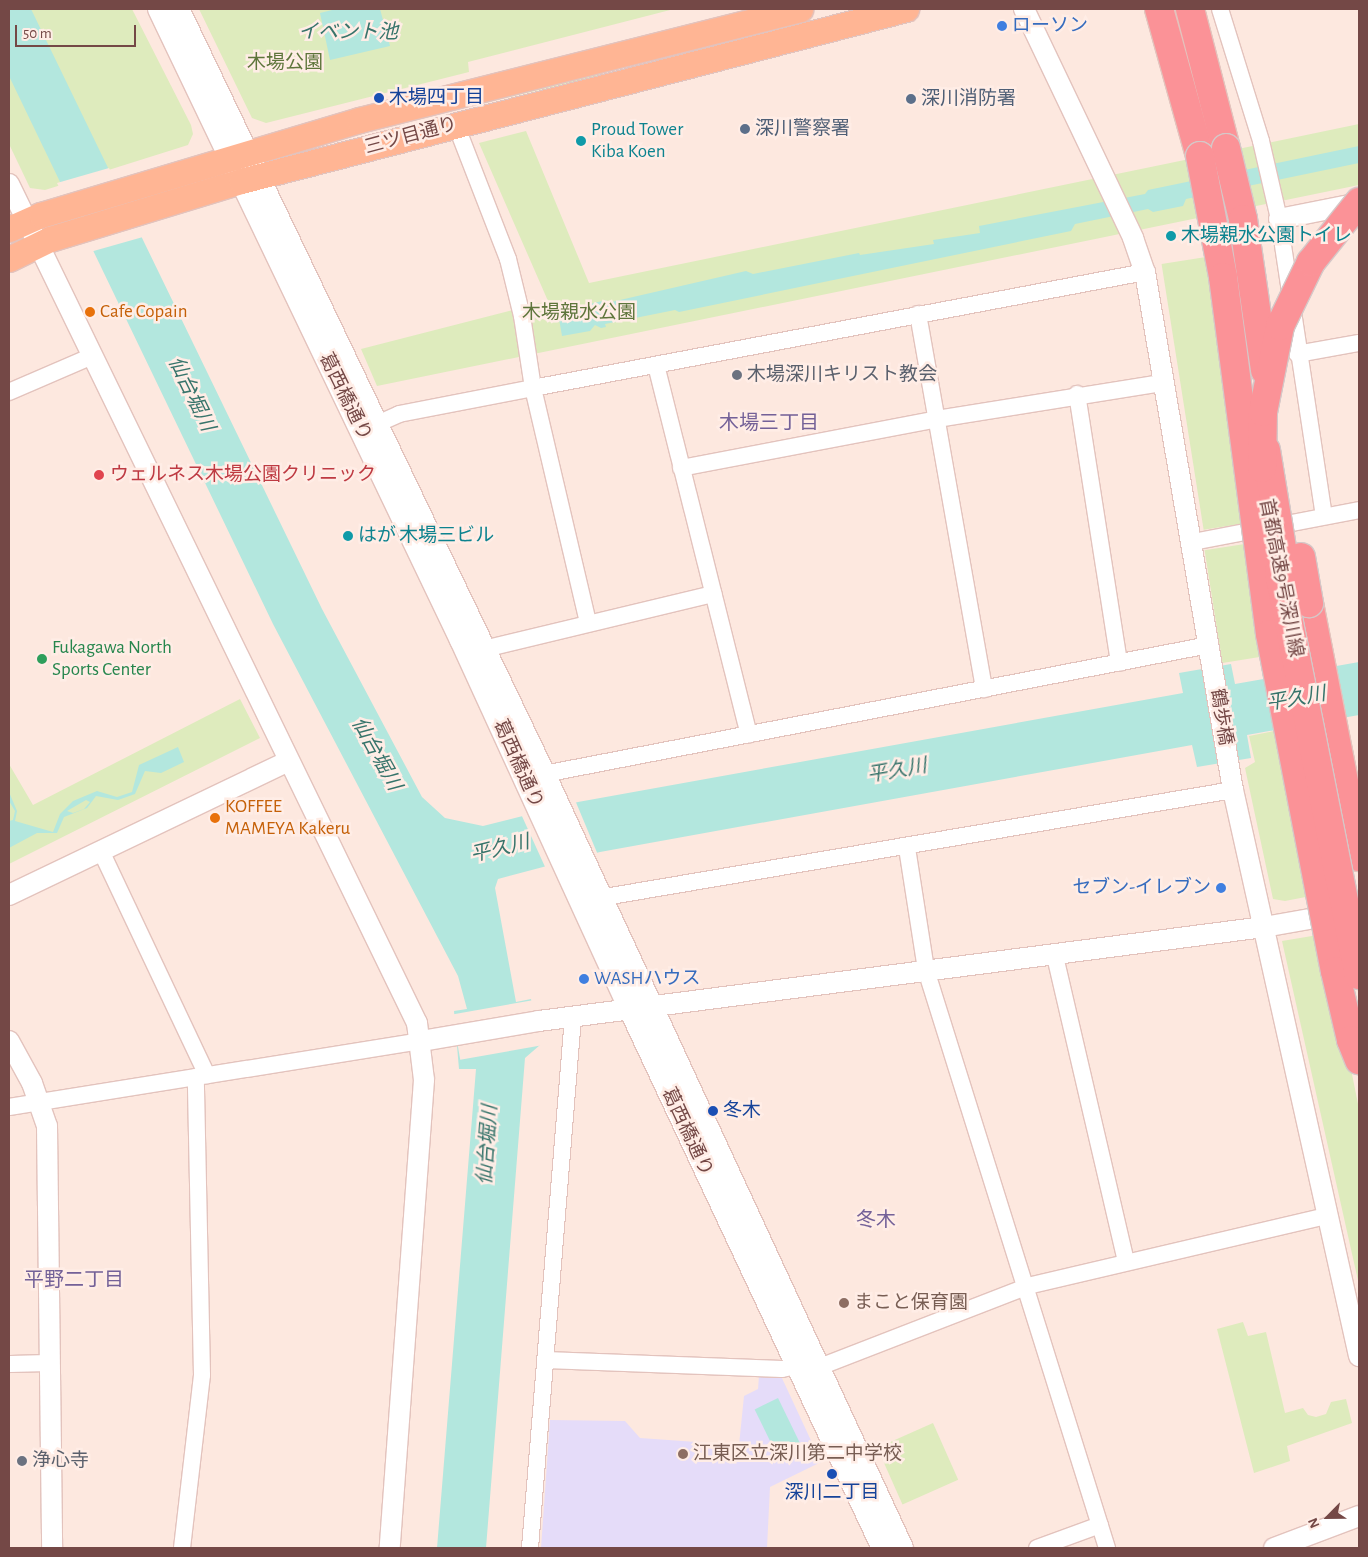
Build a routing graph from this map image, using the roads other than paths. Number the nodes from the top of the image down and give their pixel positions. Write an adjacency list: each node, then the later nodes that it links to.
1 (158, 9): 10 (main road, 葛西橋通り)
2 (178, 9): 10 (main road, 葛西橋通り)
3 (800, 9): 10 (main road, 三ツ目通り)
4 (906, 9): 9 (main road, 三ツ目通り)
5 (1024, 9): 18 (street, 鶴歩橋)
6 (1159, 9): 61 (highway, bridge)
7 (1190, 9): 47 (highway, bridge)
8 (1220, 9): 14 (street)
9 (456, 125): 11 (main road, 三ツ目通り); 25 (street)
10 (238, 156): 11 (main road, 葛西橋通り); 15 (main road, 三ツ目通り)
11 (249, 179): 16 (main road, 三ツ目通り); 29 (main road, 葛西橋通り); 44 (main road, 葛西橋通り)
12 (9, 184): 15 (street)
13 (1359, 203): 14 (street); 53 (highway, 首都高速9号深川線, bridge); 56 (highway, 首都高速9号深川線, bridge)
14 (1279, 219): 21 (street)
15 (25, 222): 16 (street)
16 (44, 242): 17 (main road, 三ツ目通り); 22 (street)
17 (9, 259)
18 (1145, 272): 19 (street); 24 (street, 鶴歩橋)
19 (918, 314): 23 (street); 28 (street)
20 (1359, 343): 21 (street)
21 (1297, 354): 32 (street)
22 (92, 356): 26 (street); 41 (street)
23 (656, 365): 25 (street); 30 (street)
24 (1163, 383): 27 (street); 33 (street, 鶴歩橋)
25 (532, 388): 29 (street); 35 (street)
26 (9, 392)
27 (1077, 394): 28 (street); 38 (street)
28 (936, 419): 30 (street); 39 (street)
29 (376, 424): 37 (main road, 葛西橋通り)
30 (681, 468): 34 (street)
31 (1359, 510): 32 (street)
32 (1324, 516): 33 (street)
33 (1193, 542): 36 (street, 鶴歩橋)
34 (713, 594): 35 (street); 40 (street)
35 (588, 623): 37 (street)
36 (1209, 645): 38 (street); 43 (street, 鶴歩橋)
37 (484, 649): 42 (main road, 葛西橋通り)
38 (1119, 663): 39 (street)
39 (984, 689): 40 (street)
40 (749, 734): 42 (street)
41 (289, 761): 46 (street); 60 (street)
42 (544, 774): 44 (main road, 葛西橋通り)
43 (1233, 790): 45 (street); 52 (street, 鶴歩橋)
44 (544, 799): 48 (main road, 葛西橋通り)
45 (907, 848): 50 (street); 55 (street)
46 (102, 851): 49 (street); 62 (street)
47 (1359, 857)
48 (577, 873): 50 (main road, 葛西橋通り); 57 (main road, 葛西橋通り)
49 (9, 895)
50 (599, 898): 57 (main road, 葛西橋通り)
51 (1359, 910): 52 (street)
52 (1264, 927): 54 (street); 65 (street, 鶴歩橋)
53 (1359, 932)
54 (1054, 952): 55 (street); 66 (street)
55 (926, 970): 57 (street); 67 (street)
56 (1359, 975)
57 (639, 1008): 58 (street); 72 (main road, 葛西橋通り)
58 (573, 1017): 60 (street); 69 (street)
59 (9, 1041): 63 (street)
60 (422, 1041): 62 (street); 77 (street)
61 (1359, 1060)
62 (202, 1076): 63 (street); 76 (street)
63 (40, 1100): 64 (street); 70 (street)
64 (9, 1107)
65 (1326, 1216): 66 (street); 68 (street, 鶴歩橋)
66 (1126, 1262): 67 (street)
67 (1028, 1286): 72 (street); 74 (street)
68 (1359, 1356)
69 (546, 1360): 72 (street); 78 (street)
70 (49, 1363): 71 (street); 75 (street)
71 (9, 1364)
72 (807, 1367): 79 (main road, 葛西橋通り); 80 (main road, 葛西橋通り)
73 (1359, 1516): 83 (street)
74 (1100, 1525): 81 (street); 82 (street)
75 (52, 1548)
76 (182, 1548)
77 (390, 1548)
78 (530, 1548)
79 (883, 1548)
80 (902, 1548)
81 (1037, 1548)
82 (1107, 1548)
83 (1274, 1548)

